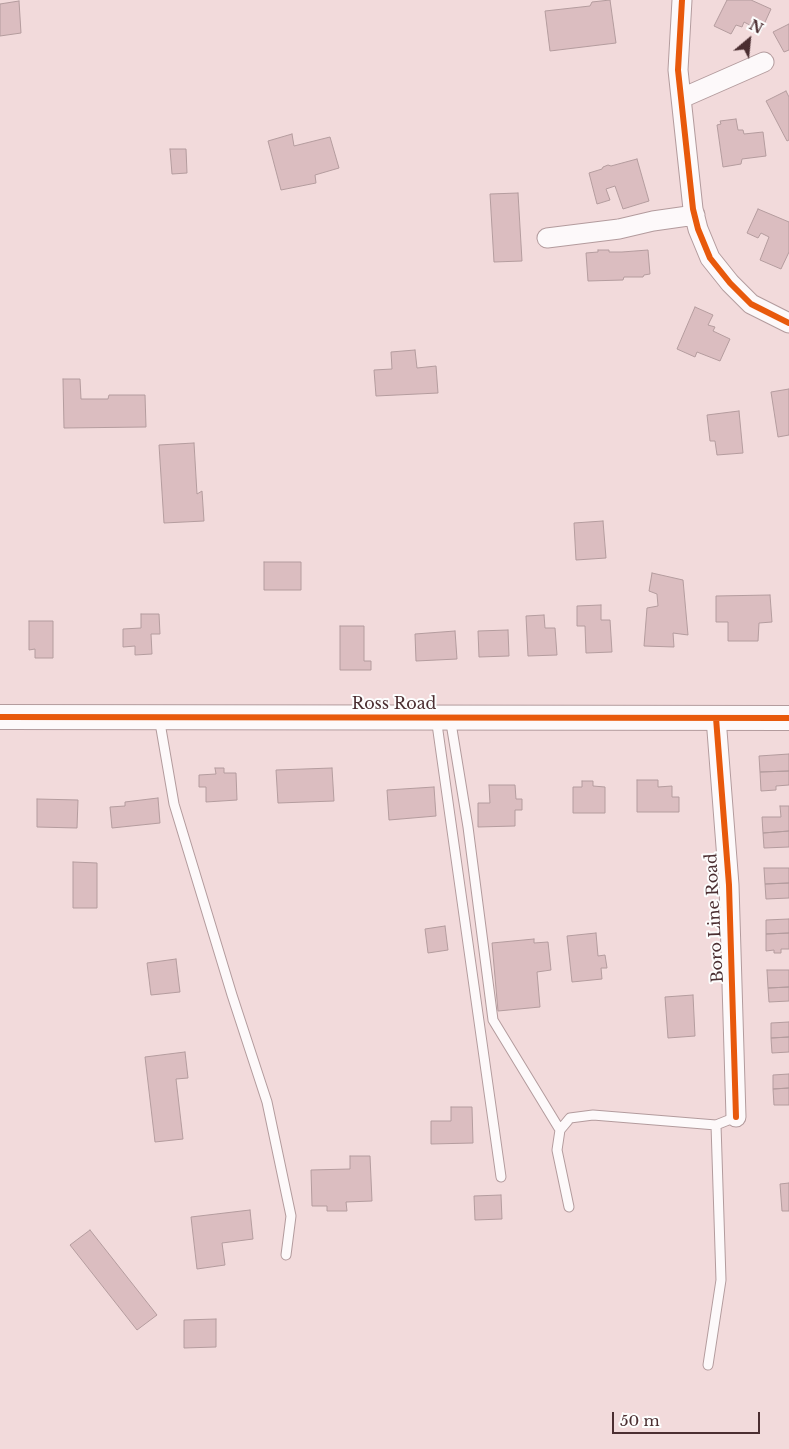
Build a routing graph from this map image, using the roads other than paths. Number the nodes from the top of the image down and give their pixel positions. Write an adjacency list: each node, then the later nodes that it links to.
1 (682, 0): 3 (street)
2 (764, 62): 3 (street)
3 (682, 98): 4 (street)
4 (695, 215): 5 (street); 6 (street)
5 (547, 238)
6 (789, 323)
7 (0, 717): 8 (street, Ross Road)
8 (159, 717): 9 (street, Ross Road); 17 (lane)
9 (443, 717): 10 (street, Ross Road); 14 (lane); 15 (lane)
10 (716, 718): 11 (street, Ross Road); 12 (street, Boro Line Road)
11 (789, 718)
12 (736, 1117): 13 (lane)
13 (716, 1125): 14 (lane); 18 (lane)
14 (560, 1130): 16 (lane)
15 (501, 1177)
16 (569, 1207)
17 (286, 1255)
18 (708, 1365)

